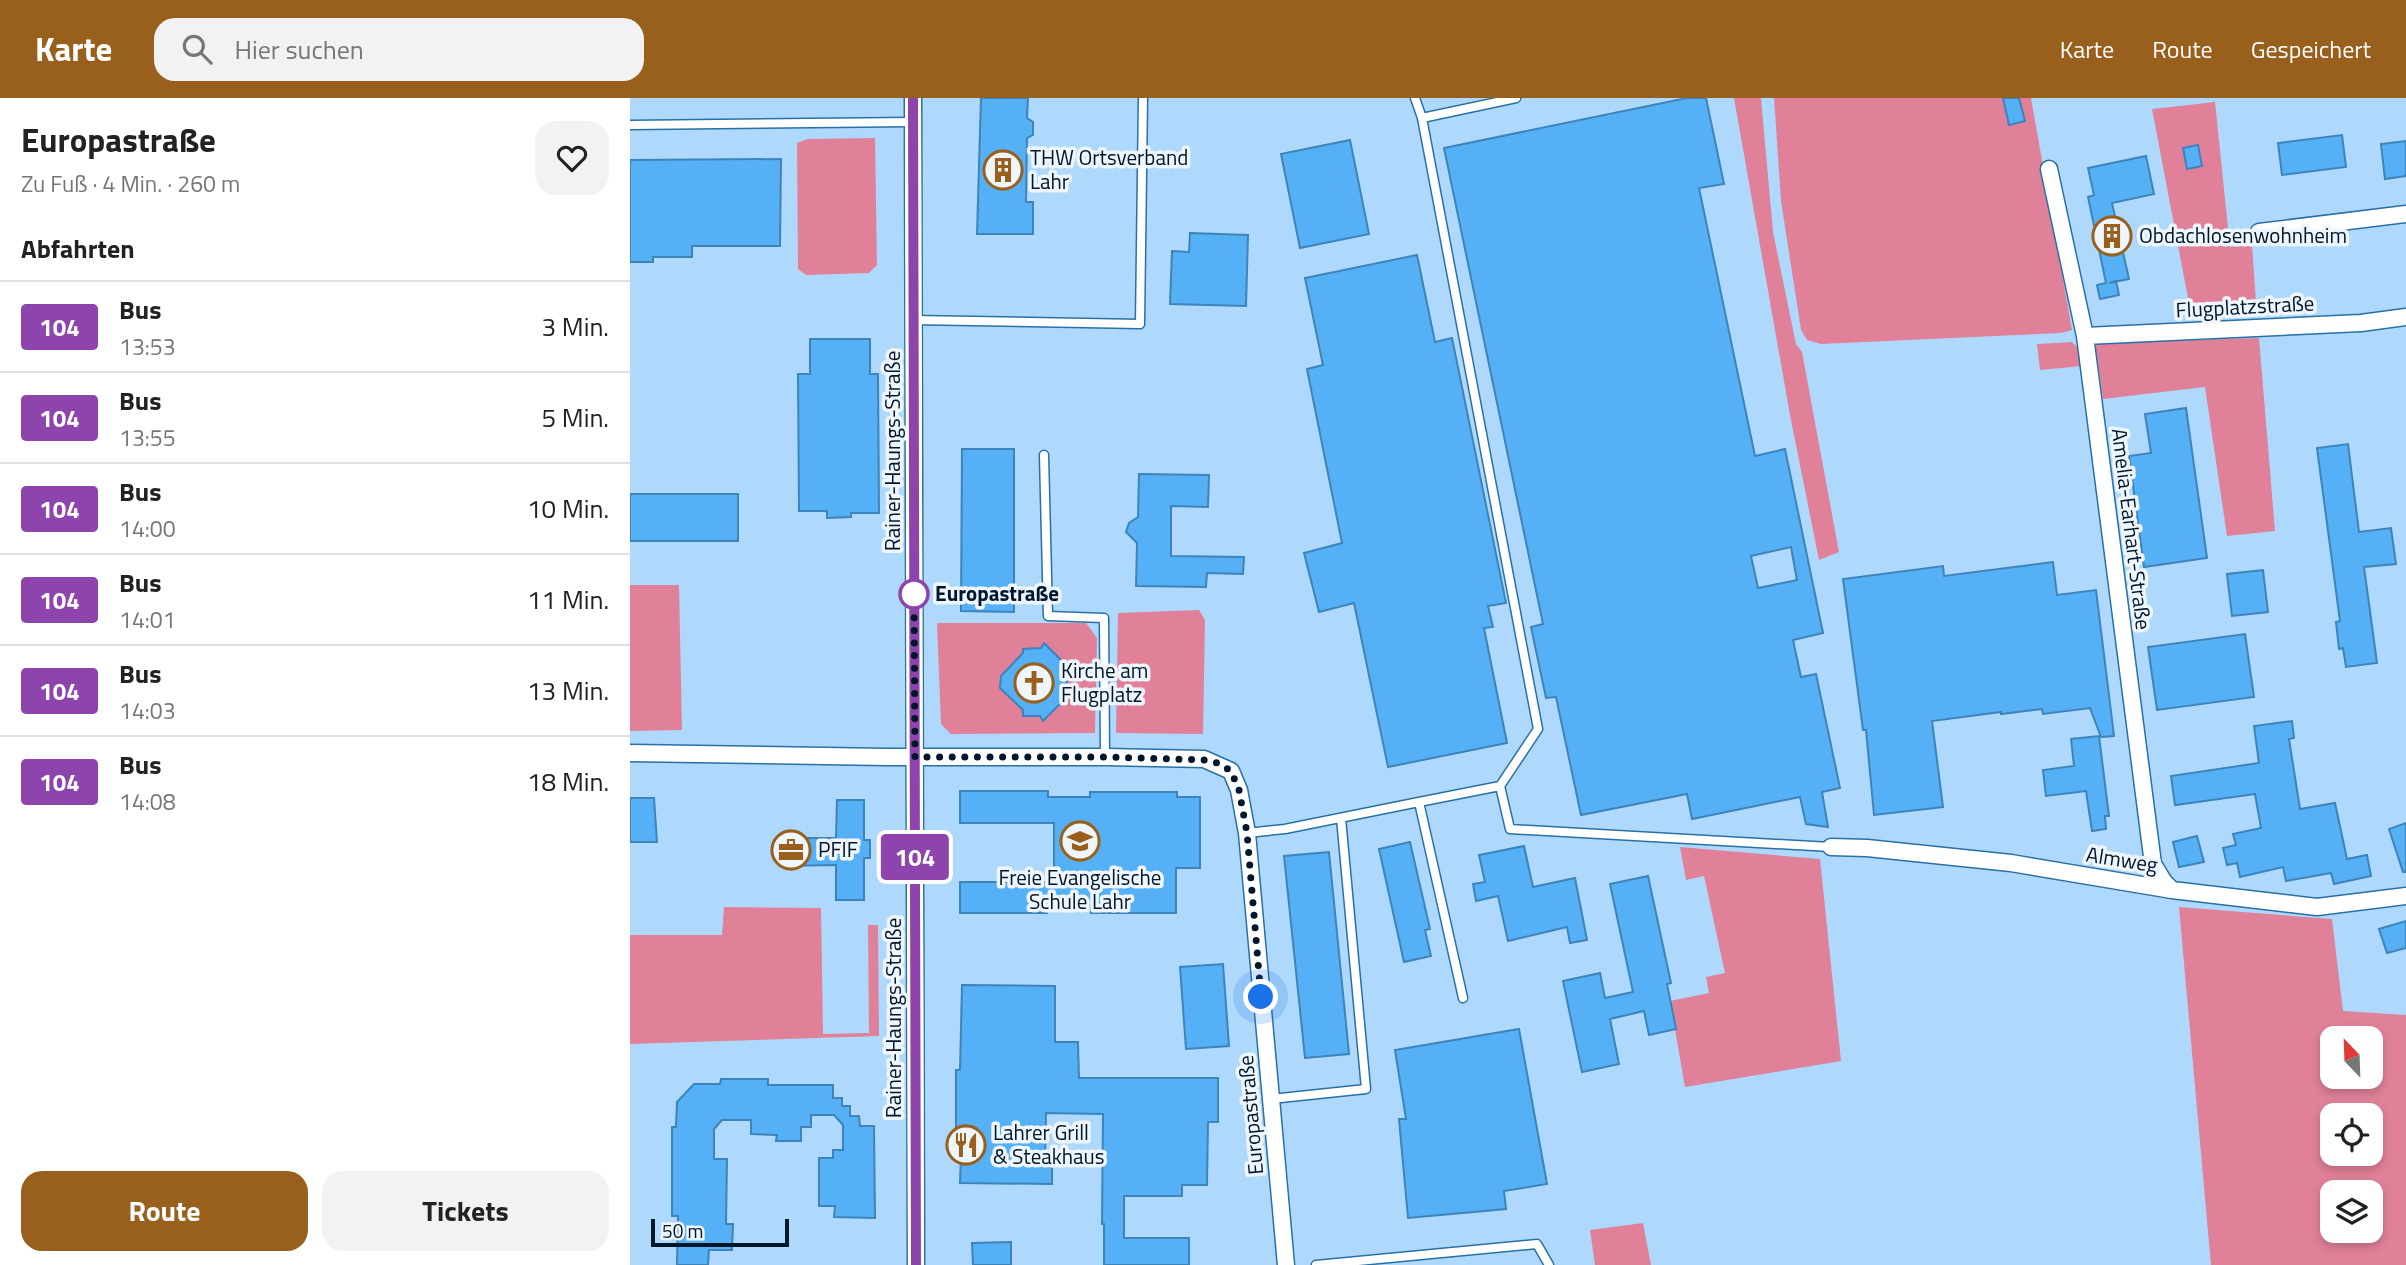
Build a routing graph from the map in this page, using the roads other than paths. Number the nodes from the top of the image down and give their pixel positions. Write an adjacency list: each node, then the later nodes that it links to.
1 (913, 98): 6 (street, Rainer-Haungs-Straße)
2 (1143, 98): 12 (lane)
3 (1415, 98): 5 (lane)
4 (1516, 98): 5 (lane)
5 (1422, 118): 18 (lane)
6 (913, 122): 7 (lane); 12 (street, Rainer-Haungs-Straße)
7 (630, 125)
8 (2049, 169): 13 (street, Amelia-Earhart-Straße)
9 (2406, 215): 10 (street)
10 (2259, 232)
11 (2406, 317): 13 (street, Flugplatzstraße)
12 (913, 320): 16 (street, Rainer-Haungs-Straße)
13 (2085, 336): 23 (street, Amelia-Earhart-Straße)
14 (1044, 456): 17 (lane)
15 (630, 753): 16 (street, Europastraße)
16 (915, 757): 17 (street, Europastraße); 27 (street, Rainer-Haungs-Straße)
17 (1105, 757): 21 (street, Europastraße)
18 (1500, 786): 19 (lane); 22 (lane)
19 (1419, 802): 20 (lane); 25 (lane)
20 (1341, 818): 21 (lane); 26 (lane)
21 (1247, 833): 26 (street, Europastraße)
22 (1831, 848): 23 (street, Almweg)
23 (2172, 890): 24 (street, Almweg)
24 (2406, 897)
25 (1463, 998)
26 (1270, 1099): 28 (street, Europastraße)
27 (916, 1265)
28 (1286, 1265)
29 (1317, 1265): 30 (lane)
30 (1549, 1265)

